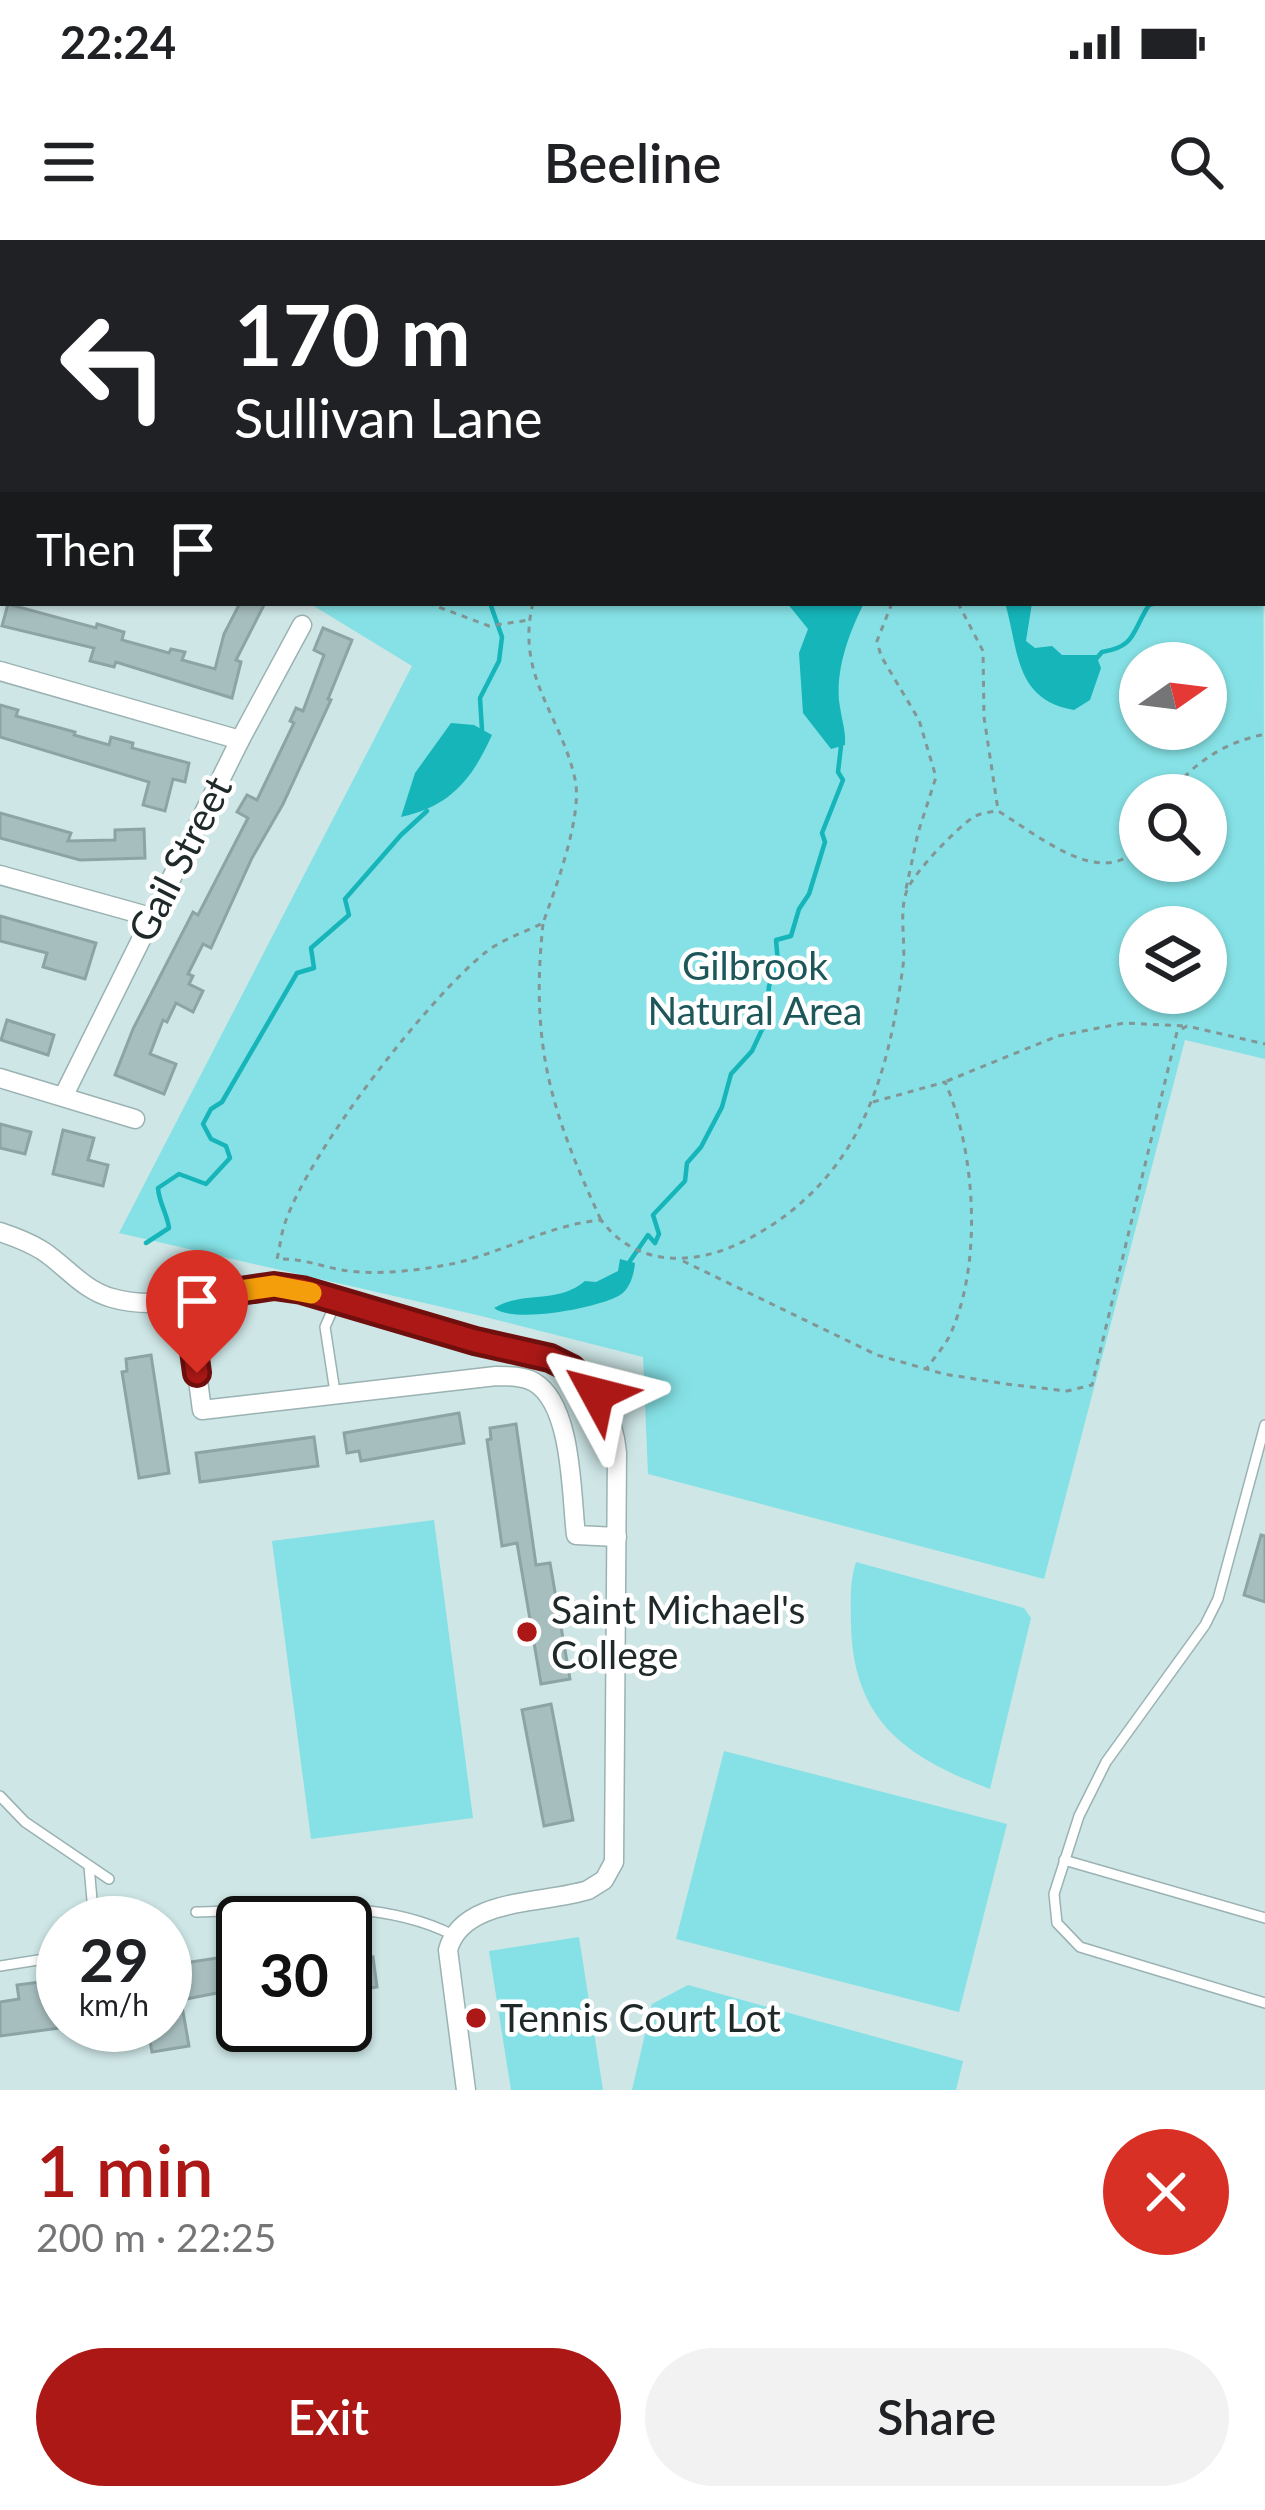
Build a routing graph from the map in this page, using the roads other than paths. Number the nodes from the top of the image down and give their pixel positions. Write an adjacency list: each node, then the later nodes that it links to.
1 (302, 626): 3 (street, Gail Street)
2 (0, 671): 3 (street)
3 (240, 740): 5 (street, Gail Street)
4 (0, 875): 5 (street)
5 (151, 916): 7 (street, Gail Street)
6 (0, 1078): 7 (street)
7 (64, 1095): 8 (street)
8 (135, 1119)
9 (0, 1232): 10 (street)
10 (187, 1299): 11 (street); 12 (street)
11 (336, 1302): 12 (lane); 14 (street)
12 (335, 1392): 14 (street)
13 (1265, 1425): 16 (lane)
14 (617, 1538): 22 (street)
15 (0, 1796): 17 (lane)
16 (1064, 1860): 21 (lane); 25 (lane)
17 (89, 1866): 18 (lane); 19 (lane)
18 (109, 1879)
19 (92, 1896)
20 (196, 1912): 22 (lane)
21 (1265, 1918)
22 (453, 1935): 26 (street)
23 (36, 1960): 24 (lane)
24 (0, 1966)
25 (1265, 2003)
26 (466, 2090)

